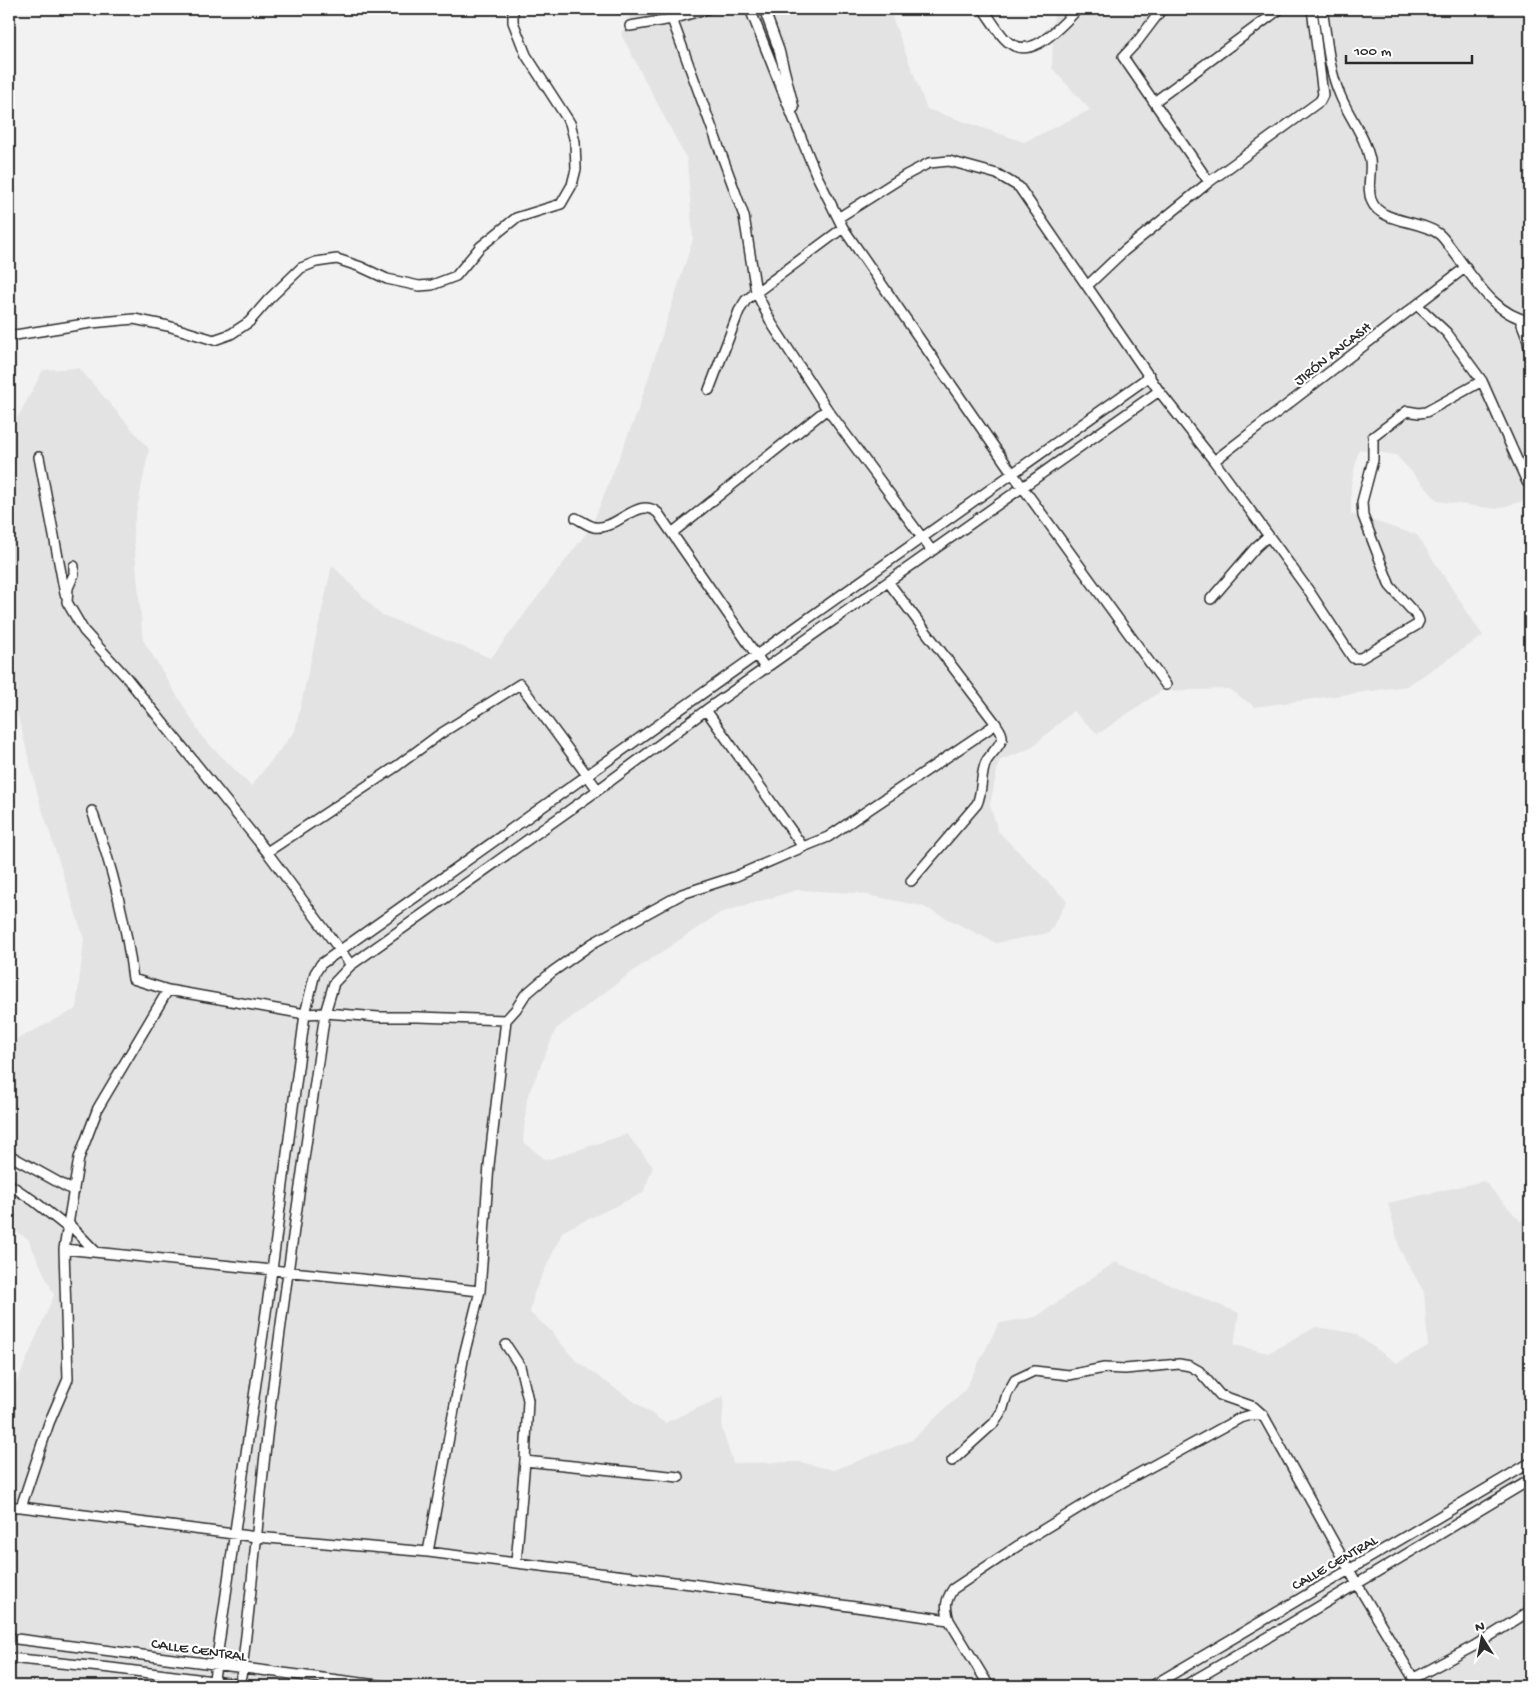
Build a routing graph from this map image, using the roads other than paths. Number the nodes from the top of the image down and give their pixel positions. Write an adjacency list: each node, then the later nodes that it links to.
1 (513, 9): 24 (street)
2 (707, 9): 11 (street)
3 (750, 9): 14 (street)
4 (764, 9): 14 (street)
5 (983, 9): 6 (street)
6 (1078, 9)
7 (1162, 9): 13 (street)
8 (1280, 9): 13 (street)
9 (1312, 9): 15 (street)
10 (1322, 9): 18 (street)
11 (672, 20): 12 (street); 20 (street)
12 (630, 26)
13 (1154, 102): 15 (street)
14 (807, 152): 16 (street)
15 (1209, 182): 19 (street)
16 (838, 218): 17 (street); 19 (street)
17 (843, 228): 20 (street); 33 (street)
18 (1466, 267): 21 (street, JIRÓN ANCASH); 22 (street)
19 (1087, 286): 26 (street)
20 (756, 292): 28 (street); 30 (street)
21 (1417, 305): 27 (street); 32 (street, JIRÓN ANCASH)
22 (1520, 319): 23 (street); 25 (street)
23 (1530, 321)
24 (9, 336)
25 (1530, 350)
26 (1150, 376): 29 (street); 33 (street)
27 (1482, 381): 34 (street); 38 (street)
28 (709, 390)
29 (1160, 390): 32 (street); 35 (street)
30 (827, 409): 37 (street); 39 (street)
31 (39, 457): 44 (street)
32 (1214, 461): 38 (street)
33 (1013, 474): 35 (street); 39 (street)
34 (1527, 482)
35 (1023, 487): 40 (street); 47 (street)
36 (576, 518): 37 (street)
37 (672, 533): 45 (street)
38 (1268, 536): 43 (street)
39 (922, 538): 40 (street); 45 (street)
40 (932, 551): 42 (street)
41 (74, 566): 44 (street)
42 (889, 583): 46 (street); 49 (street)
43 (1211, 599)
44 (67, 602): 54 (street)
45 (756, 655): 46 (street); 50 (street)
46 (766, 669): 48 (street)
47 (1166, 685)
48 (706, 710): 51 (street); 53 (street)
49 (996, 724): 53 (street); 55 (street)
50 (587, 776): 51 (street); 54 (street); 56 (street)
51 (598, 790): 57 (street)
52 (92, 811): 58 (street)
53 (803, 847): 61 (street)
54 (267, 852): 56 (street)
55 (911, 882)
56 (341, 951): 57 (street); 60 (street)
57 (351, 965): 59 (street)
58 (168, 990): 60 (street); 64 (street)
59 (324, 1013): 60 (street); 61 (street); 69 (street)
60 (305, 1014): 68 (street)
61 (506, 1020): 70 (street)
62 (9, 1155): 64 (street)
63 (9, 1184): 65 (street)
64 (74, 1191): 65 (street)
65 (68, 1226): 66 (street); 67 (street)
66 (64, 1249): 67 (street); 79 (street)
67 (96, 1252): 68 (street)
68 (272, 1270): 69 (street); 80 (street)
69 (288, 1271): 70 (street); 81 (street)
70 (480, 1291): 82 (street)
71 (506, 1345): 73 (street)
72 (1263, 1415): 74 (street); 84 (street); 87 (street)
73 (525, 1461): 76 (street); 83 (street)
74 (952, 1461)
75 (1530, 1463): 84 (street, CALLE CENTRAL)
76 (679, 1477)
77 (1530, 1480): 85 (street, CALLE CENTRAL)
78 (9, 1507): 79 (street)
79 (21, 1507): 80 (street)
80 (236, 1534): 81 (street); 91 (street)
81 (257, 1537): 82 (street); 93 (street)
82 (428, 1552): 83 (street)
83 (516, 1562): 87 (street)
84 (1349, 1569): 85 (street); 100 (street, CALLE CENTRAL)
85 (1357, 1584): 94 (street); 101 (street, CALLE CENTRAL)
86 (1530, 1611): 94 (street)
87 (950, 1620): 99 (street)
88 (9, 1638): 89 (street, CALLE CENTRAL)
89 (113, 1652): 91 (street, CALLE CENTRAL); 92 (street)
90 (9, 1658): 92 (street, CALLE CENTRAL)
91 (217, 1664): 93 (street, CALLE CENTRAL); 95 (street)
92 (111, 1668): 95 (street, CALLE CENTRAL)
93 (242, 1669): 96 (street); 98 (street, CALLE CENTRAL)
94 (1416, 1682)
95 (213, 1684): 96 (street, CALLE CENTRAL)
96 (240, 1685): 97 (street, CALLE CENTRAL)
97 (252, 1686)
98 (385, 1686)
99 (988, 1686)
100 (1152, 1686)
101 (1184, 1686)

